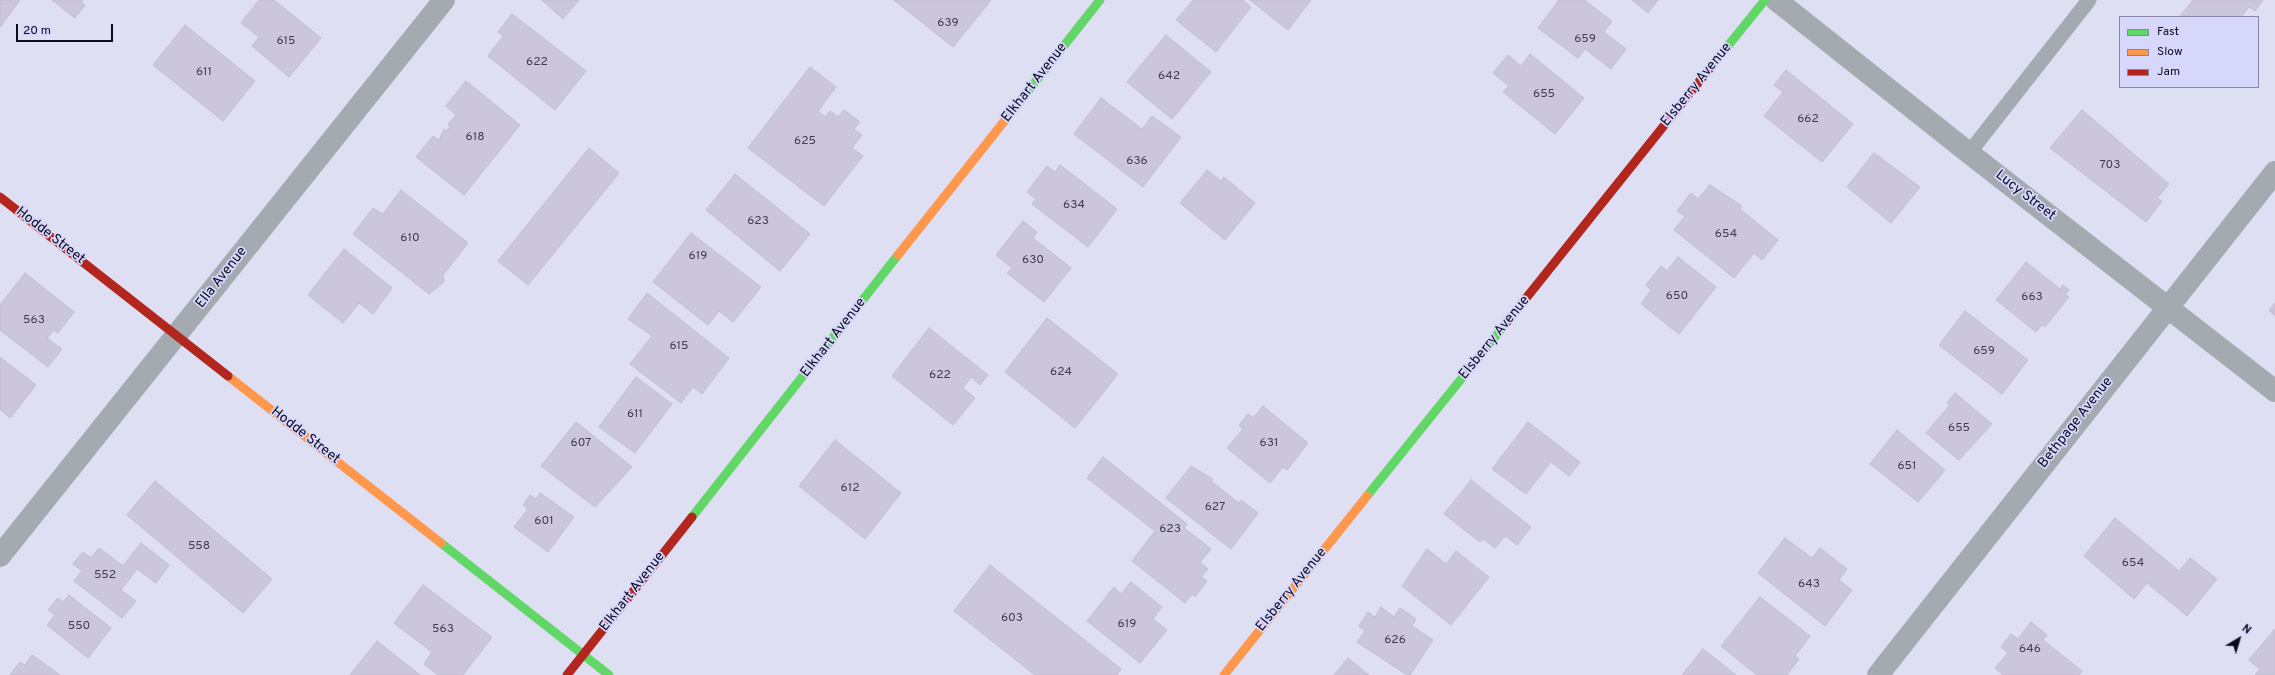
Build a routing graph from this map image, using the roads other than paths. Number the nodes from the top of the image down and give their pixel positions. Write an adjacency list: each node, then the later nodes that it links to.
1 (444, 0): 10 (street, Ella Avenue)
2 (1100, 0): 13 (street, Elkhart Avenue)
3 (1765, 0): 16 (street, Elsberry Avenue)
4 (1776, 0): 6 (street, Lucy Street)
5 (2089, 0): 6 (lane)
6 (1969, 153): 9 (street, Lucy Street)
7 (2275, 172): 9 (street, Bethpage Avenue)
8 (0, 197): 10 (street, Hodde Street)
9 (2168, 307): 11 (street, Lucy Street); 17 (street, Bethpage Avenue)
10 (177, 336): 12 (street, Ella Avenue); 13 (street, Hodde Street)
11 (2275, 391)
12 (0, 556)
13 (584, 655): 14 (street, Elkhart Avenue); 15 (street, Hodde Street)
14 (567, 675)
15 (609, 675)
16 (1224, 675)
17 (1878, 675)

